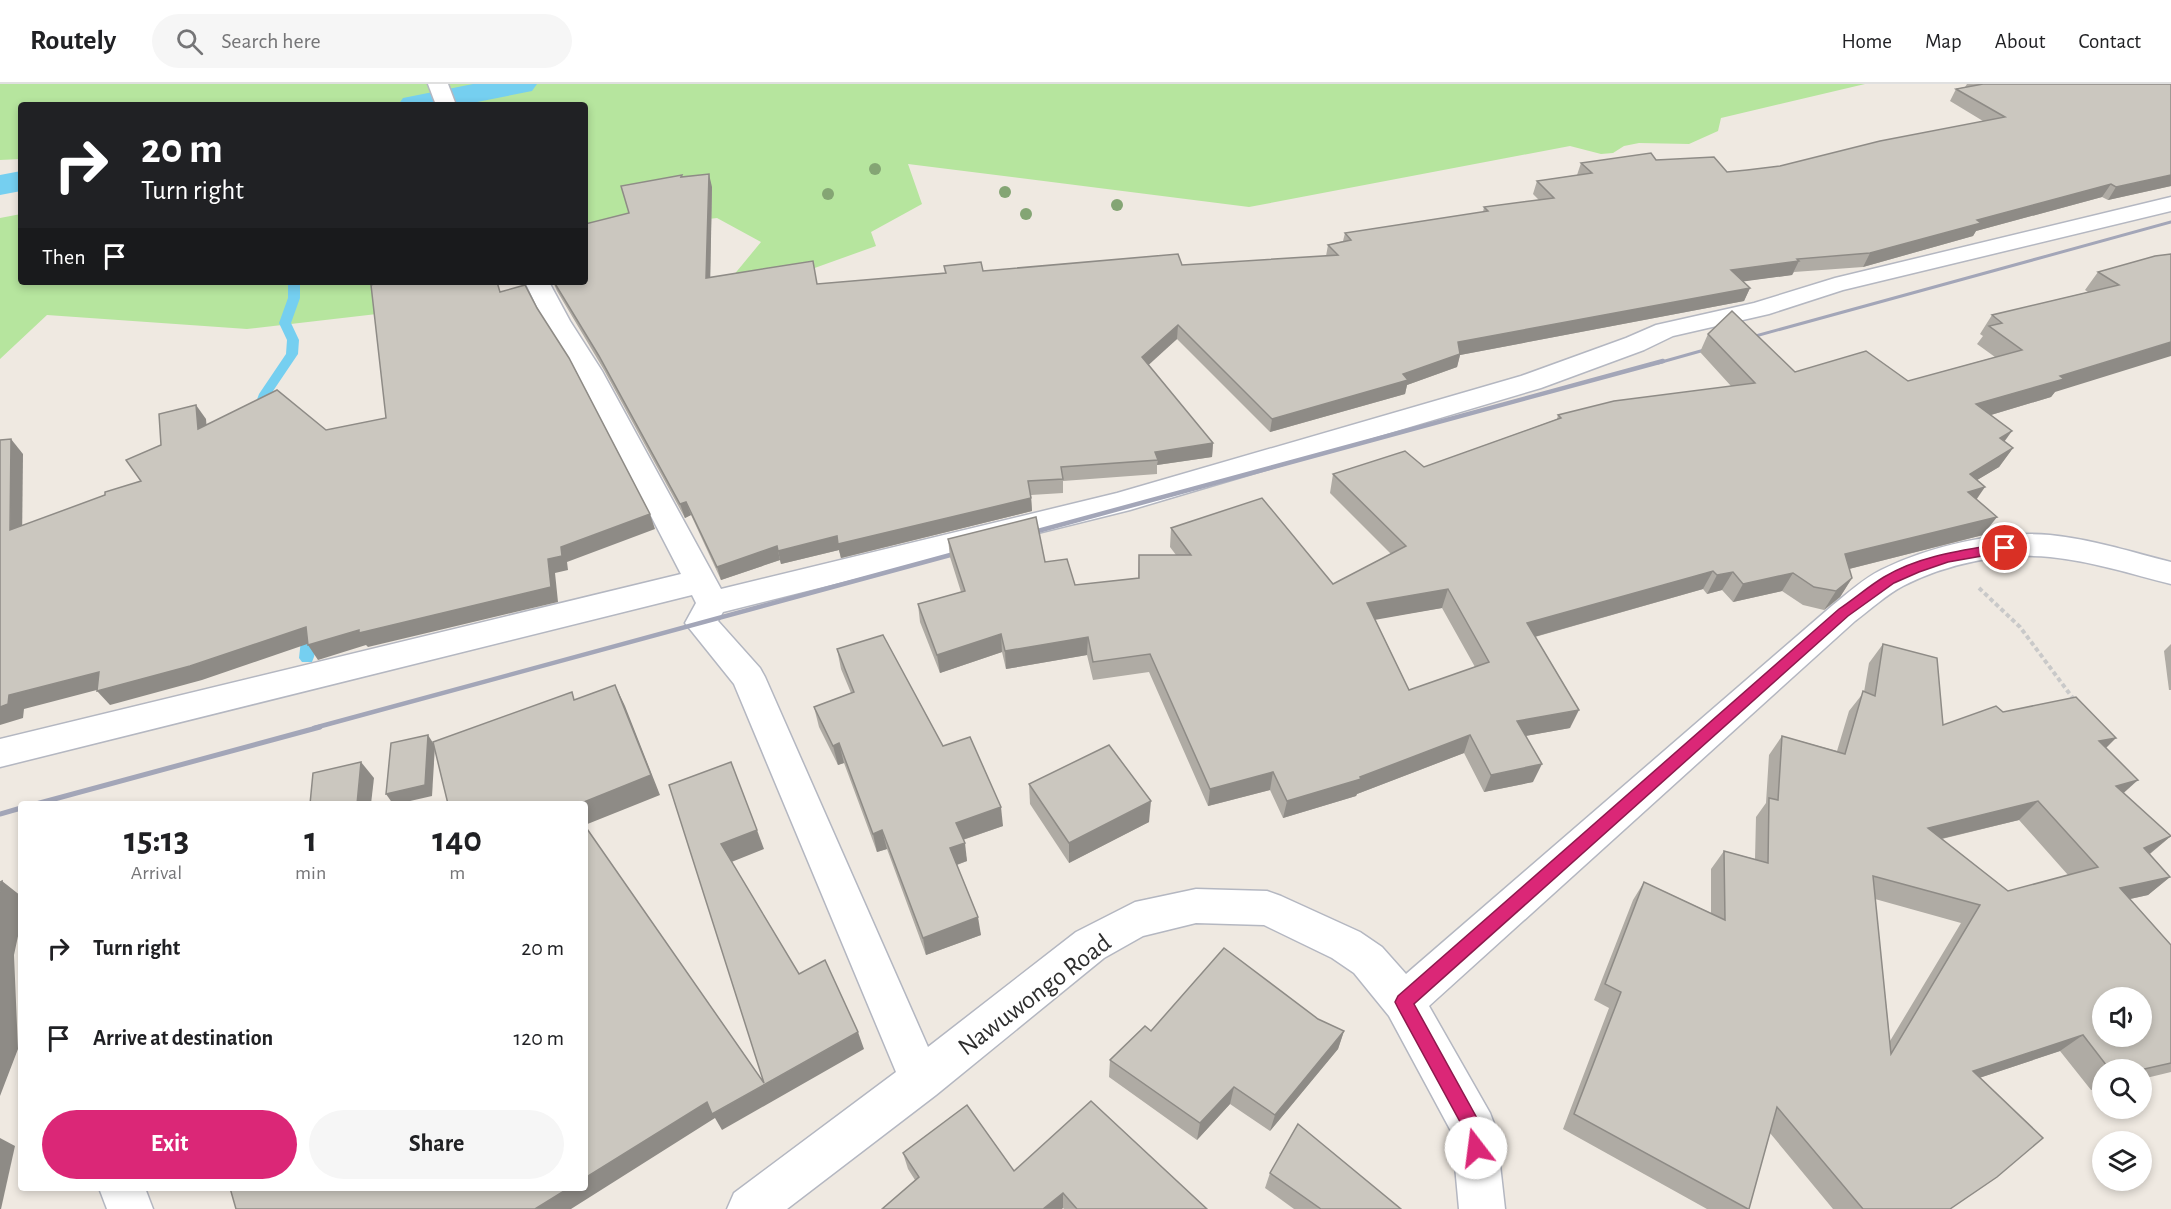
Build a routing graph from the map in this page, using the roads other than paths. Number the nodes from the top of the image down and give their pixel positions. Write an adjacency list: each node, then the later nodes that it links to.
1 (438, 84): 2 (street)
2 (445, 102)
3 (2171, 204): 6 (street)
4 (539, 285): 6 (street)
5 (2171, 573): 8 (street)
6 (706, 592): 7 (street); 9 (street)
7 (0, 753)
8 (1404, 1002): 9 (street, Nawuwongo Road); 13 (street, Nawuwongo Road)
9 (921, 1080): 12 (street, Nawuwongo Road)
10 (123, 1191): 11 (street)
11 (130, 1209)
12 (750, 1209)
13 (1482, 1209)

